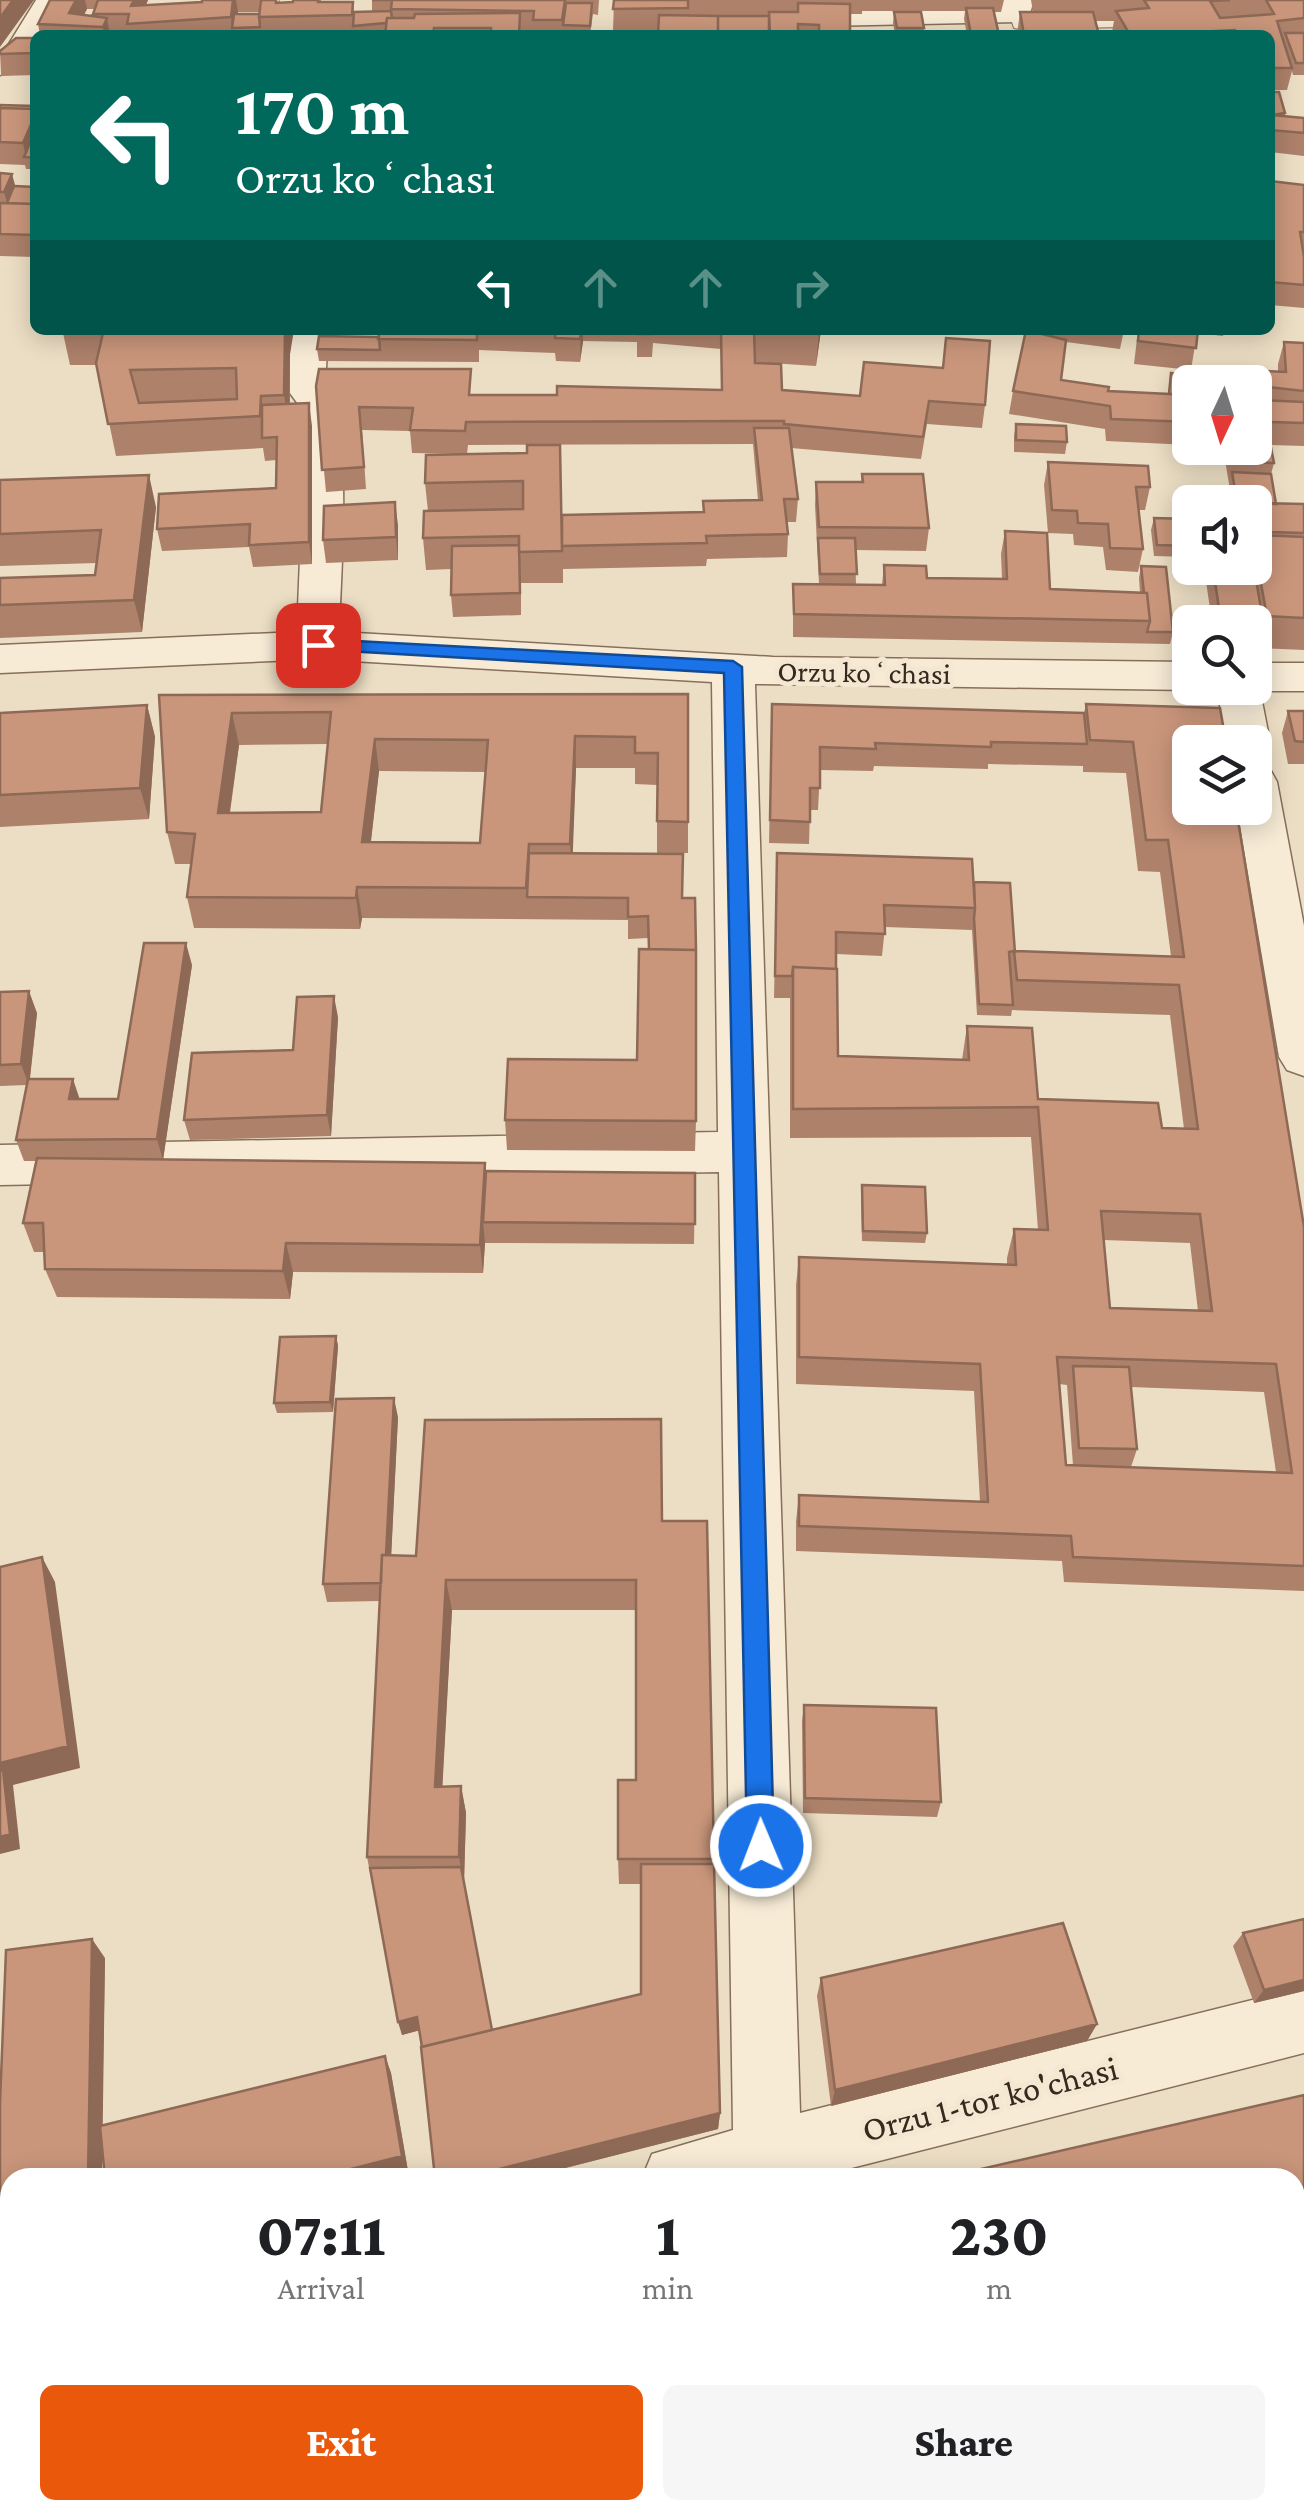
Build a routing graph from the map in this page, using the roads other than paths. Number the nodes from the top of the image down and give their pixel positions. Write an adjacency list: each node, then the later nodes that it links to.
1 (52, 0): 5 (street)
2 (1018, 6): 3 (street); 4 (lane)
3 (741, 19)
4 (1126, 22)
5 (34, 30)
6 (310, 335): 7 (street)
7 (318, 645): 8 (street, Orzu koʻchasi); 9 (street, Orzu koʻchasi)
8 (0, 659)
9 (733, 667): 10 (street, Orzu koʻchasi); 15 (street)
10 (1172, 676)
11 (1272, 677): 12 (street)
12 (1304, 678)
13 (1263, 825): 14 (street)
14 (1304, 1056)
15 (745, 1152): 16 (street); 18 (street)
16 (0, 1166)
17 (1304, 2020): 18 (street, Orzu 1-tor ko'chasi)
18 (768, 2155): 19 (street, Orzu 1-tor ko'chasi)
19 (716, 2168)

